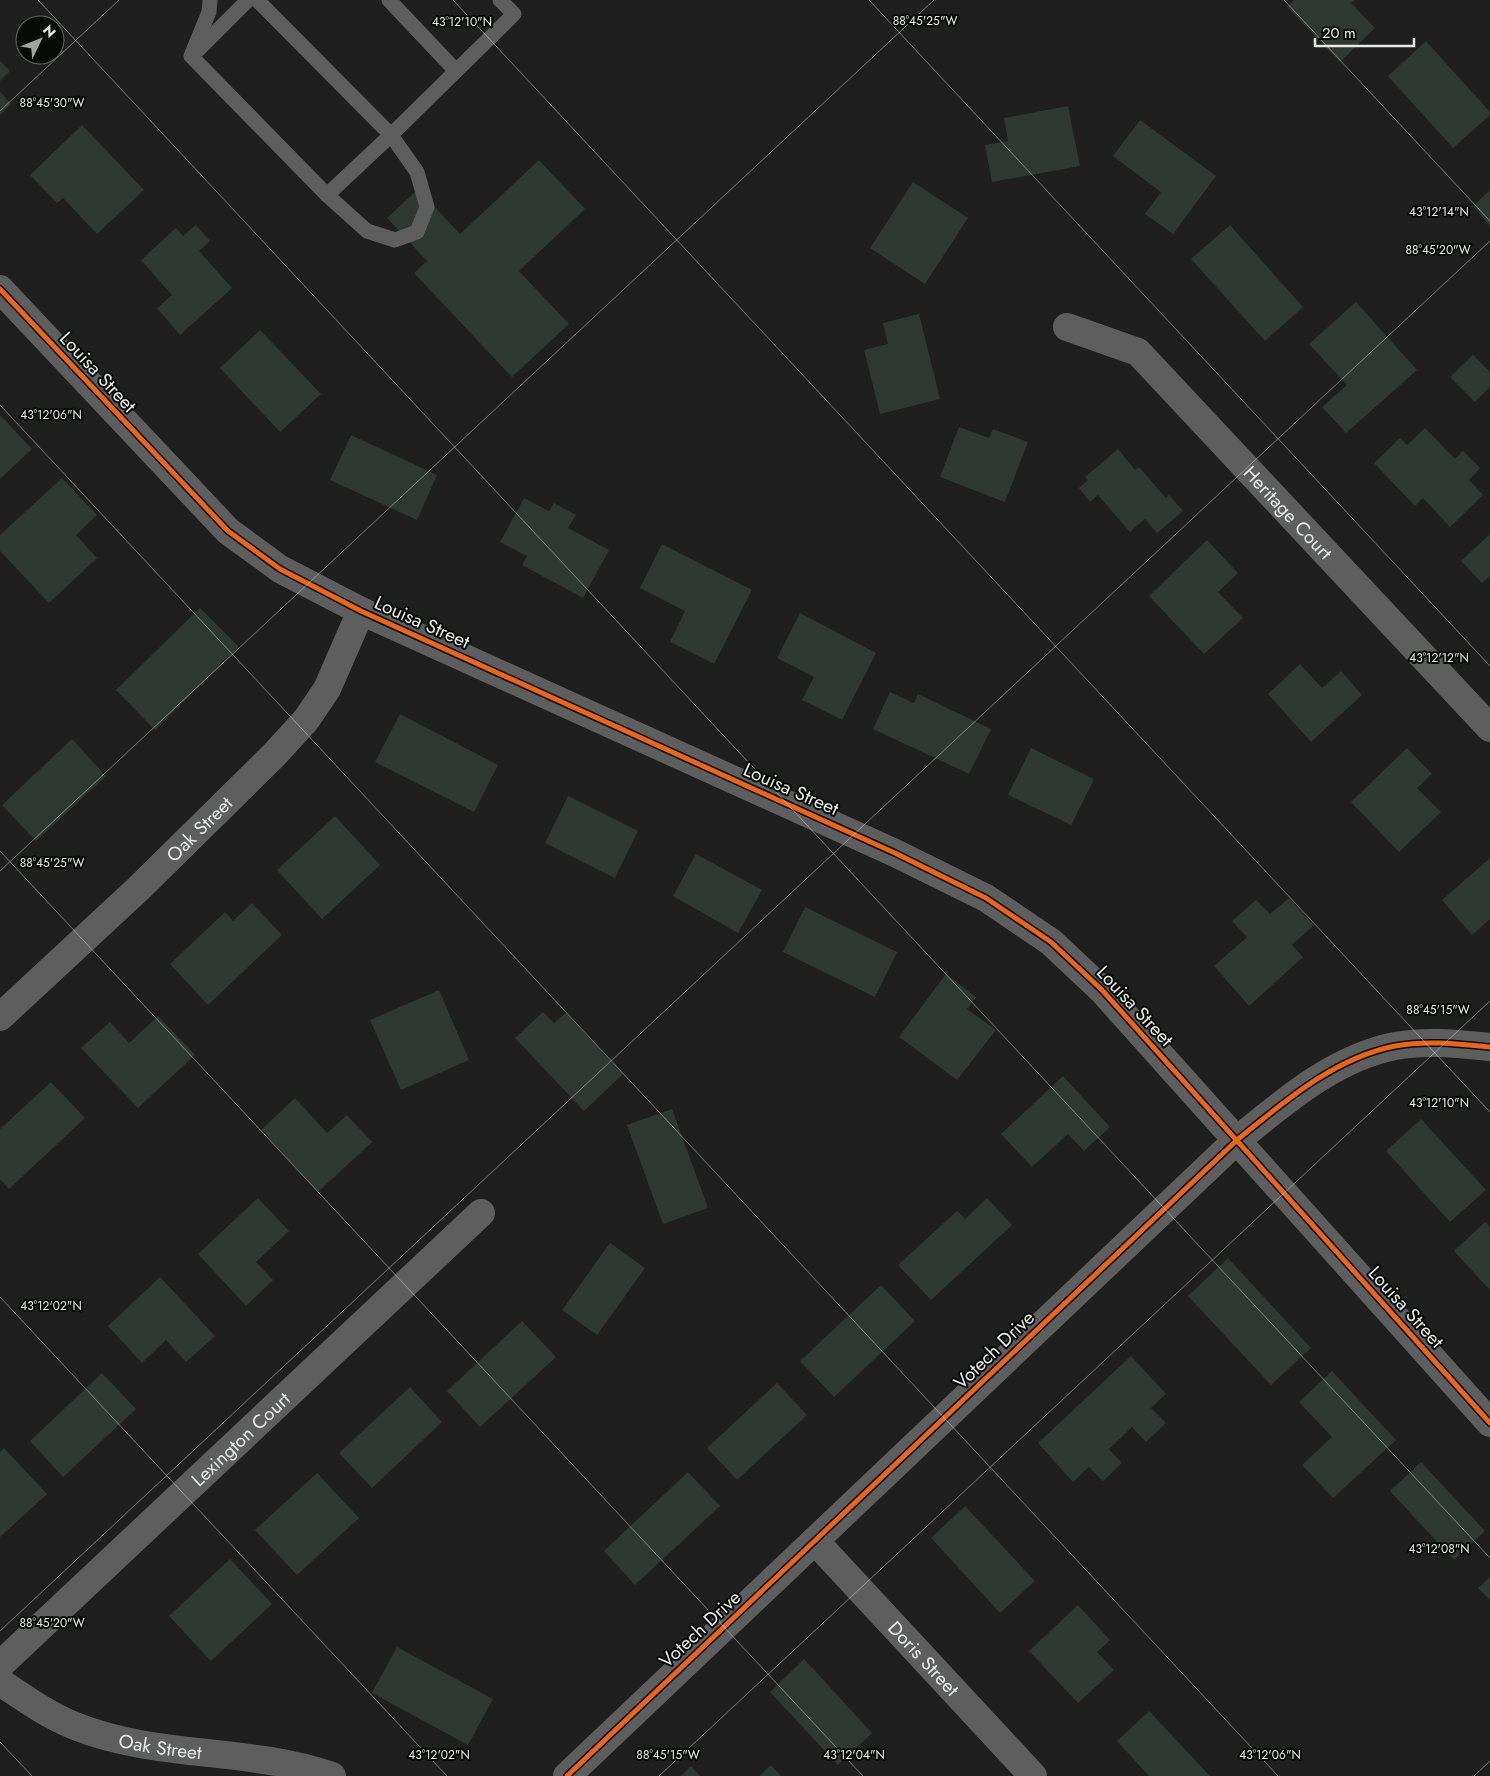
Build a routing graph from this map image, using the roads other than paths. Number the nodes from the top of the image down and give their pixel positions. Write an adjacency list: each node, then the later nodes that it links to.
1 (210, 0): 6 (lane)
2 (248, 0): 6 (lane)
3 (257, 0): 8 (lane)
4 (389, 0): 7 (lane)
5 (500, 0): 7 (lane)
6 (192, 56): 9 (lane)
7 (456, 71): 8 (lane)
8 (391, 135): 9 (lane); 9 (lane)
9 (327, 195)
10 (0, 289): 12 (street, Louisa Street)
11 (1067, 327): 13 (street, Heritage Court)
12 (361, 611): 14 (street, Oak Street); 16 (street, Louisa Street)
13 (1490, 728)
14 (0, 1017)
15 (1490, 1047): 16 (street, Votech Drive)
16 (1237, 1140): 18 (street, Louisa Street); 19 (street, Votech Drive)
17 (482, 1213): 20 (street, Lexington Court)
18 (1490, 1423)
19 (815, 1541): 23 (street, Votech Drive); 24 (street, Doris Street)
20 (0, 1666)
21 (0, 1682): 22 (street, Oak Street)
22 (332, 1776)
23 (567, 1776)
24 (1033, 1776)

